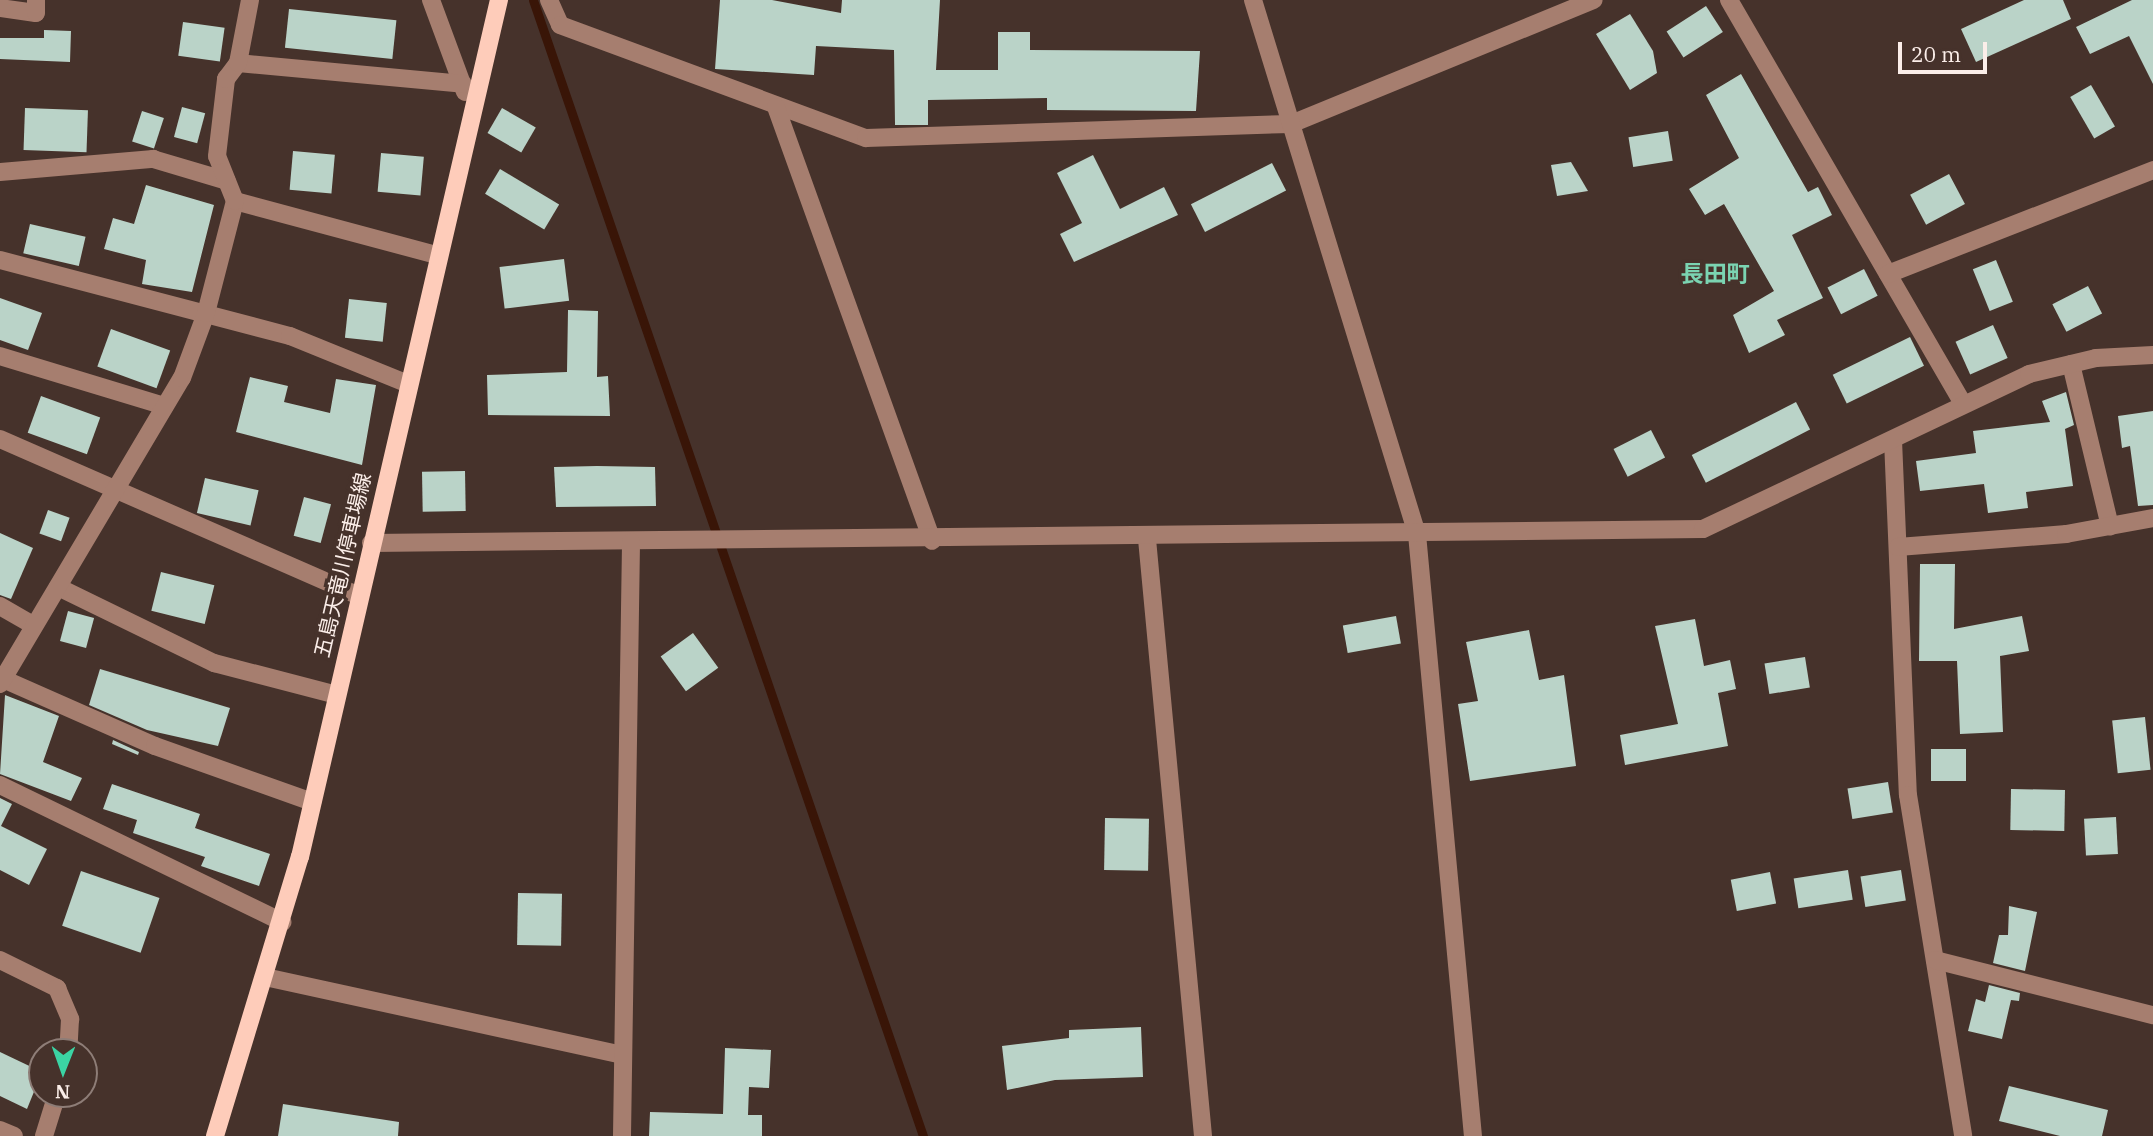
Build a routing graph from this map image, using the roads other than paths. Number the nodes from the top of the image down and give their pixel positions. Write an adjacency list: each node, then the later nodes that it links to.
1 (36, 0): 9 (street)
2 (250, 0): 10 (street)
3 (430, 0): 11 (street)
4 (499, 0): 13 (main road, 五島天竜川停車場線)
5 (549, 0): 12 (street)
6 (1253, 0): 14 (street)
7 (1594, 0): 14 (street)
8 (1728, 0): 21 (street)
9 (0, 8)
10 (238, 63): 11 (street); 17 (street)
11 (463, 84): 13 (street)
12 (776, 107): 14 (street); 36 (street)
13 (472, 108): 19 (main road, 五島天竜川停車場線)
14 (1291, 124): 34 (street)
15 (2153, 170): 21 (street)
16 (0, 172): 17 (street)
17 (227, 181): 18 (street)
18 (235, 201): 19 (street); 22 (street)
19 (436, 255): 26 (main road, 五島天竜川停車場線)
20 (0, 260): 22 (street)
21 (1888, 274): 27 (street)
22 (206, 313): 26 (street); 28 (street)
23 (2153, 355): 25 (street)
24 (0, 356): 28 (street)
25 (2071, 364): 27 (street); 33 (street)
26 (406, 383): 38 (main road, 五島天竜川停車場線)
27 (1962, 401): 30 (street)
28 (165, 406): 31 (street)
29 (0, 439): 31 (street)
30 (1893, 440): 34 (street); 39 (street)
31 (116, 489): 40 (street); 41 (street)
32 (2153, 518): 33 (street)
33 (2110, 526): 39 (street)
34 (1417, 534): 35 (street); 62 (street)
35 (1147, 539): 36 (street); 61 (street)
36 (932, 541): 37 (street)
37 (631, 542): 38 (street); 54 (street)
38 (371, 543): 41 (main road, 五島天竜川停車場線)
39 (1898, 547): 50 (street)
40 (58, 587): 43 (street); 45 (street)
41 (359, 596): 45 (main road, 五島天竜川停車場線)
42 (0, 606): 43 (street)
43 (34, 626): 44 (street)
44 (1, 682): 47 (street)
45 (337, 695): 47 (main road, 五島天竜川停車場線)
46 (0, 785): 48 (street)
47 (312, 802): 48 (main road, 五島天竜川停車場線)
48 (282, 922): 51 (main road, 五島天竜川停車場線)
49 (0, 960): 53 (street)
50 (1935, 960): 52 (street); 63 (street)
51 (265, 976): 54 (street); 59 (main road, 五島天竜川停車場線)
52 (2153, 1015)
53 (69, 1038)
54 (623, 1055): 60 (street)
55 (53, 1108): 58 (street)
56 (0, 1130): 57 (street)
57 (14, 1136)
58 (44, 1136)
59 (215, 1136)
60 (622, 1136)
61 (1203, 1136)
62 (1473, 1136)
63 (1964, 1136)

